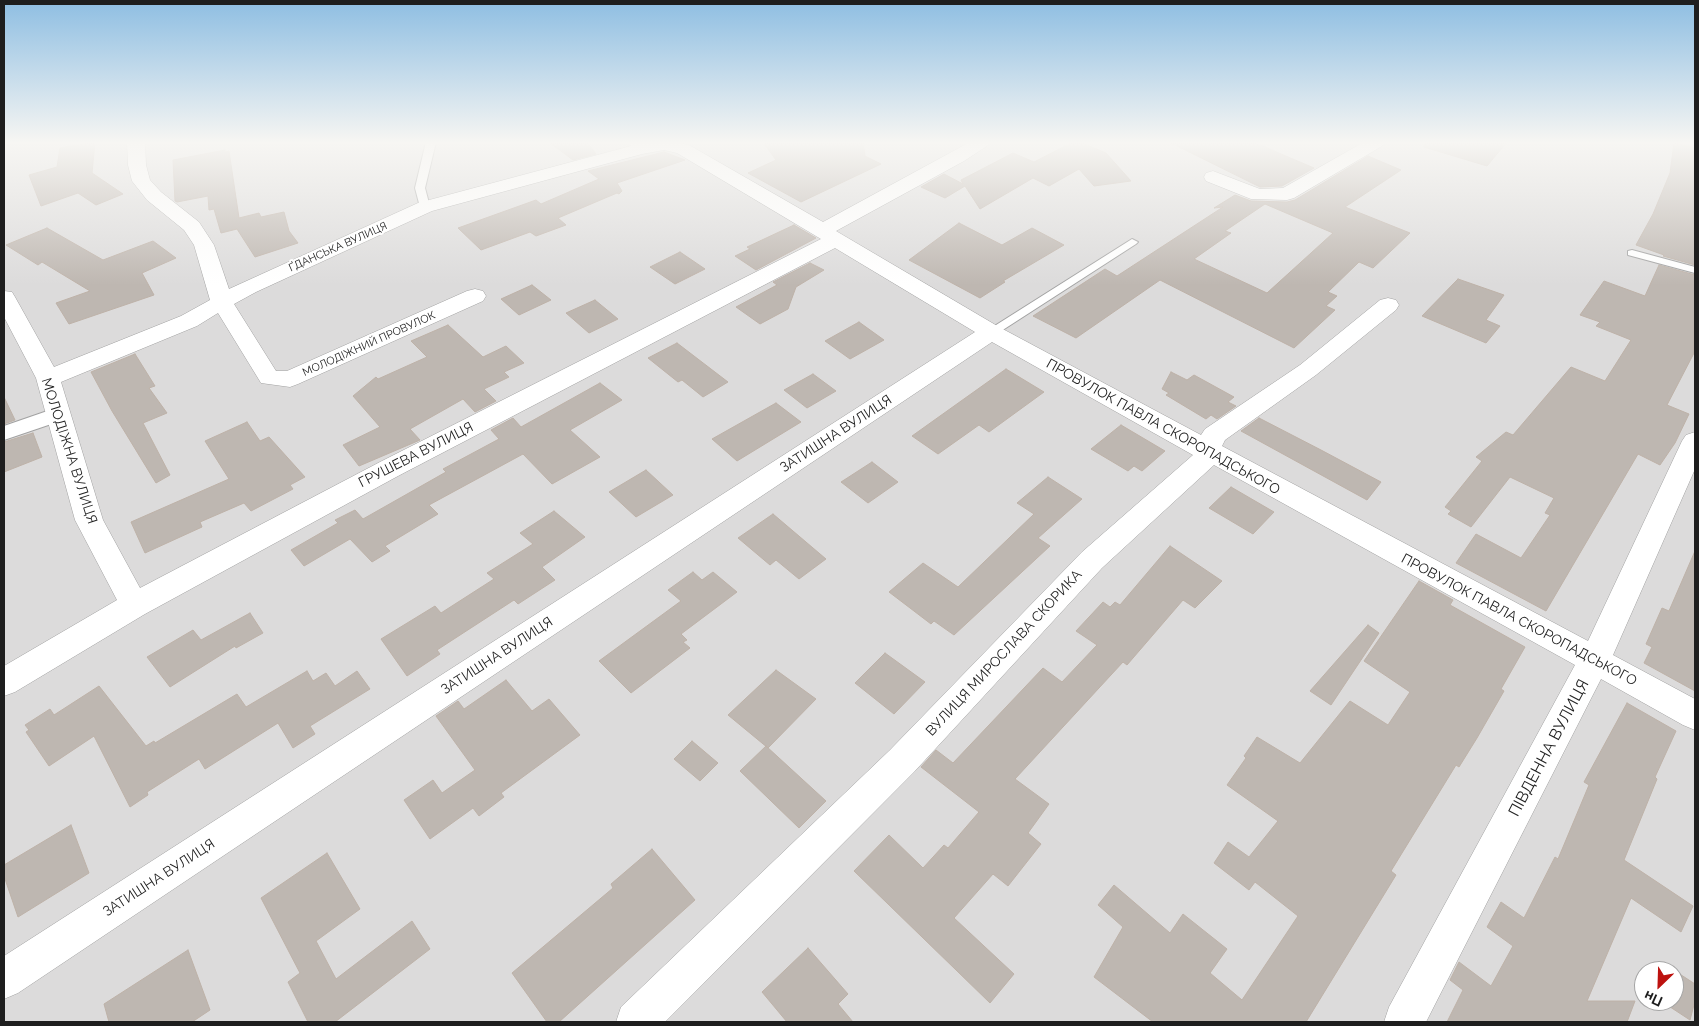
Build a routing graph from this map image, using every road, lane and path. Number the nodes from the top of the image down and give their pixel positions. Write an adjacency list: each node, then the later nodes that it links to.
1 (149, 190): 15 (street, МОЛОДІЖНИЙ ПРОВУЛОК)
2 (421, 190): 8 (lane)
3 (485, 190): 8 (street, ҐДАНСЬКА ВУЛИЦЯ)
4 (752, 190): 9 (street, ПРОВУЛОК ПАВЛА СКОРОПАДСЬКОГО)
5 (904, 190): 9 (street, ГРУШЕВА ВУЛИЦЯ)
6 (1247, 190): 7 (street)
7 (1294, 190)
8 (426, 207): 15 (street, ҐДАНСЬКА ВУЛИЦЯ)
9 (829, 235): 17 (street, ПРОВУЛОК ПАВЛА СКОРОПАДСЬКОГО); 23 (street, ГРУШЕВА ВУЛИЦЯ)
10 (1132, 242): 17 (lane)
11 (1632, 253): 12 (lane)
12 (1695, 270)
13 (475, 296): 15 (street, МОЛОДІЖНИЙ ПРОВУЛОК)
14 (4, 297): 18 (street, МОЛОДІЖНА ВУЛИЦЯ)
15 (222, 302): 18 (street, ҐДАНСЬКА ВУЛИЦЯ)
16 (1388, 305): 22 (street, ВУЛИЦЯ МИРОСЛАВА СКОРИКА)
17 (991, 332): 22 (street, ПРОВУЛОК ПАВЛА СКОРОПАДСЬКОГО); 27 (street, ЗАТИШНА ВУЛИЦЯ)
18 (48, 378): 19 (street, МОЛОДІЖНА ВУЛИЦЯ)
19 (59, 414): 20 (street); 23 (street, МОЛОДІЖНА ВУЛИЦЯ)
20 (4, 433)
21 (1695, 441): 24 (street, ПІВДЕННА ВУЛИЦЯ)
22 (1208, 451): 24 (street, ПРОВУЛОК ПАВЛА СКОРОПАДСЬКОГО); 28 (street, ВУЛИЦЯ МИРОСЛАВА СКОРИКА)
23 (134, 605): 25 (street, ГРУШЕВА ВУЛИЦЯ)
24 (1594, 661): 26 (street, ПРОВУЛОК ПАВЛА СКОРОПАДСЬКОГО); 29 (street, ПІВДЕННА ВУЛИЦЯ)
25 (4, 682)
26 (1695, 715)
27 (4, 979)
28 (636, 1022)
29 (1404, 1022)

